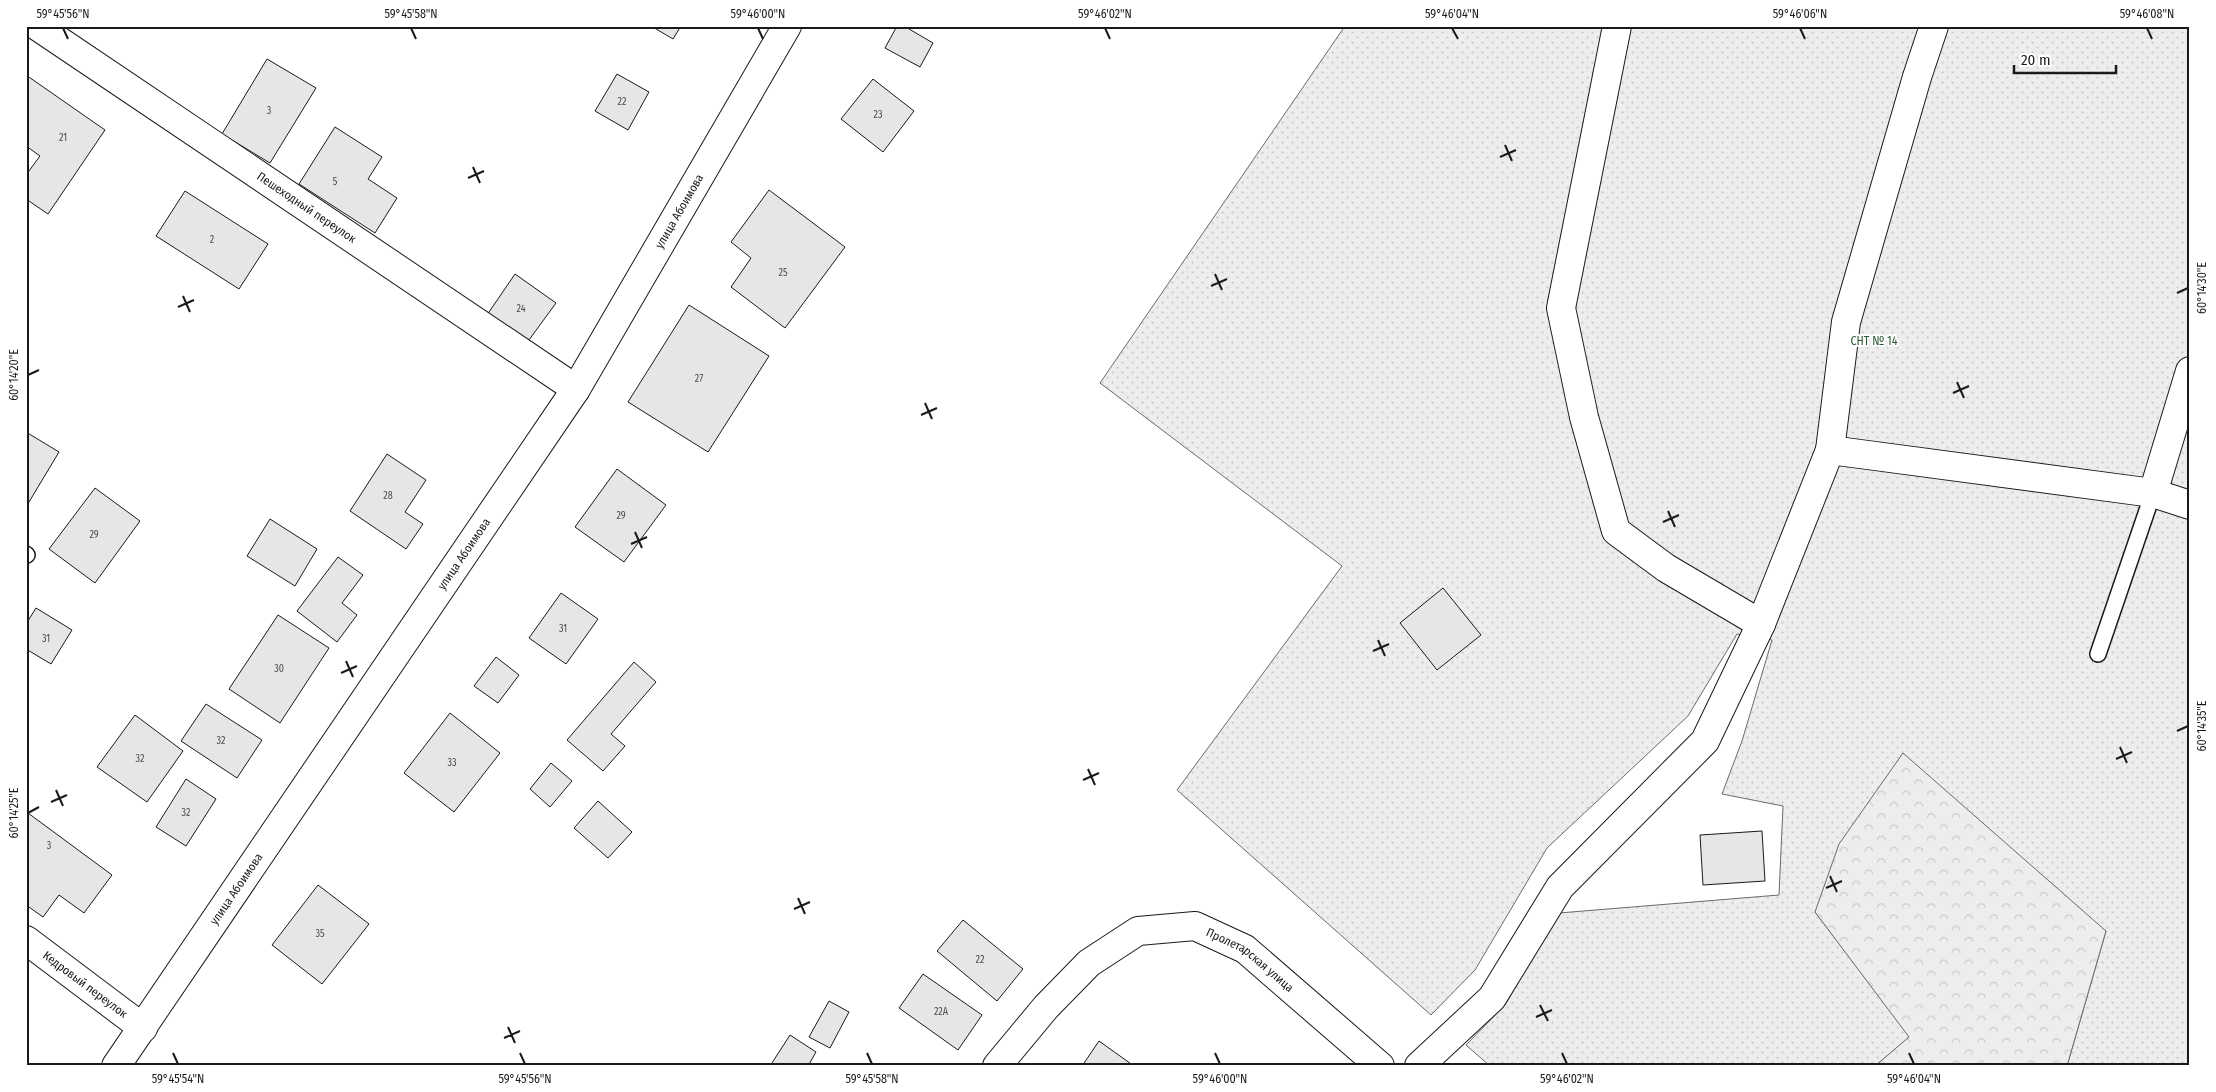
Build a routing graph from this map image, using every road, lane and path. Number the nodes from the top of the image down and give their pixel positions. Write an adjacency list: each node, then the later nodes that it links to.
1 (37, 26): 6 (street, Пешеходный переулок)
2 (787, 26): 6 (street, улица Абоимова)
3 (1617, 26): 10 (street)
4 (1934, 26): 7 (street)
5 (2190, 371): 8 (street)
6 (576, 388): 13 (street, улица Абоимова)
7 (1830, 450): 8 (street); 10 (street)
8 (2152, 493): 9 (street); 11 (lane)
9 (2190, 505)
10 (1760, 624): 17 (street)
11 (2098, 654)
12 (26, 940): 13 (street, Кедровый переулок)
13 (143, 1028): 14 (street, улица Абоимова)
14 (116, 1066)
15 (997, 1066): 16 (street, Пролетарская улица)
16 (1380, 1066)
17 (1419, 1066)

